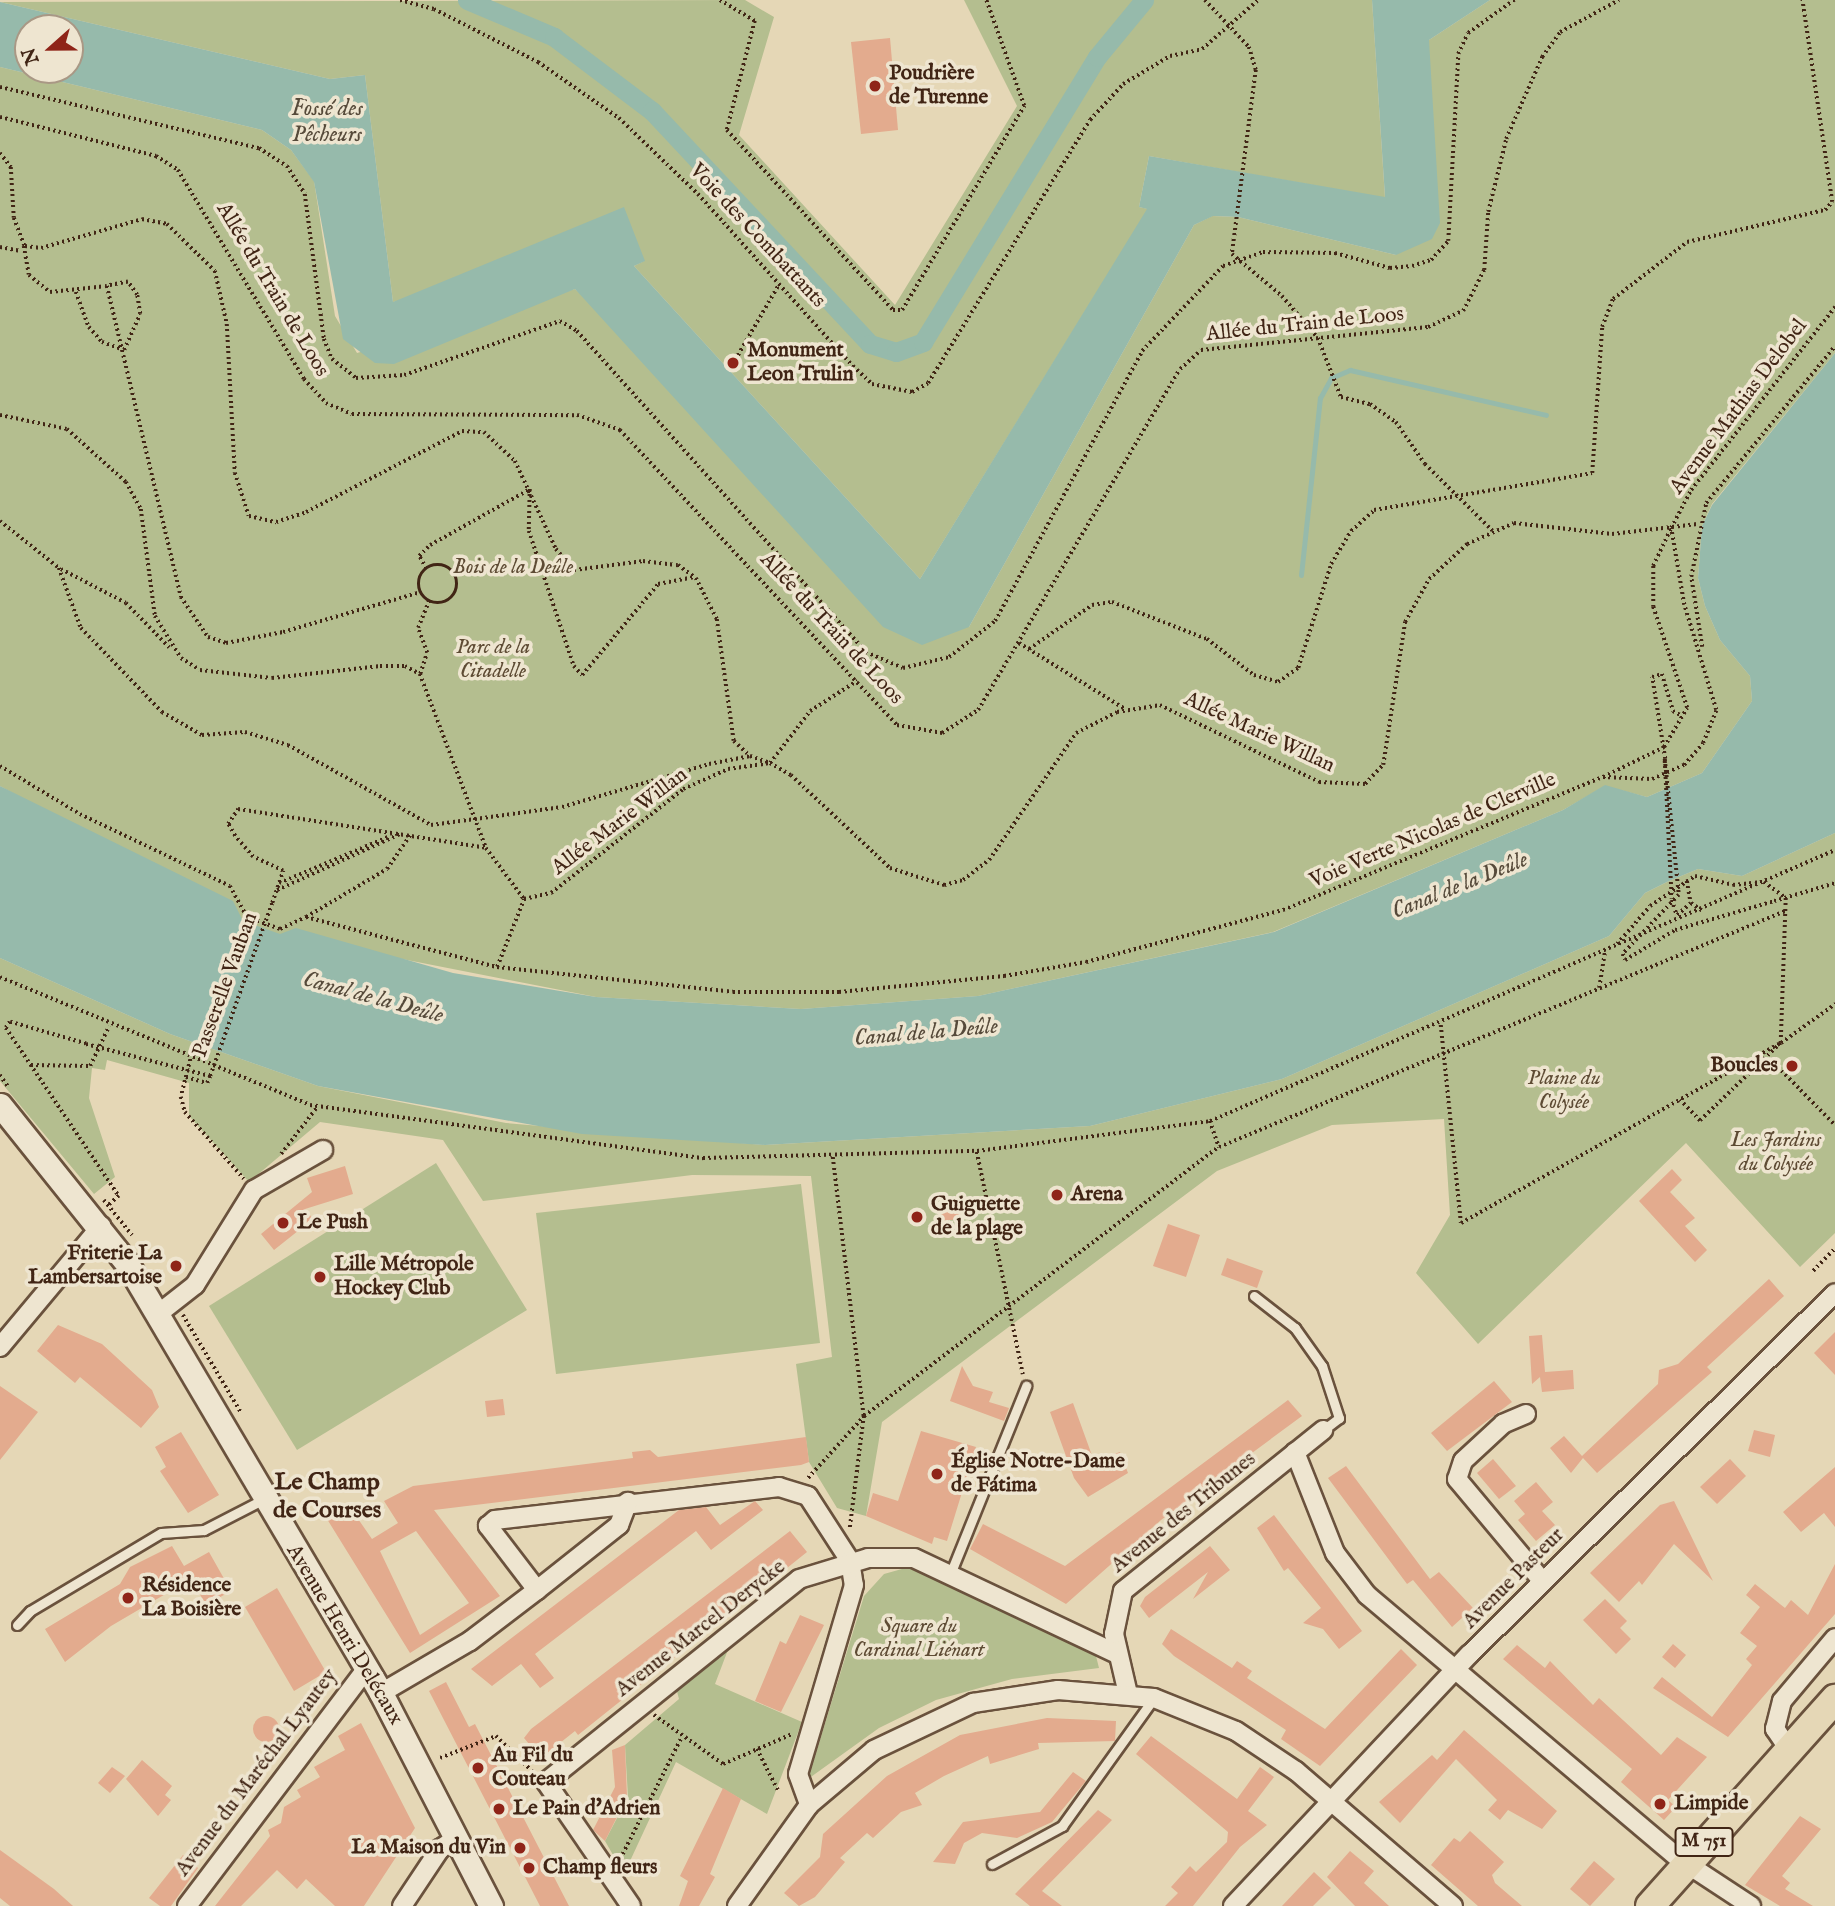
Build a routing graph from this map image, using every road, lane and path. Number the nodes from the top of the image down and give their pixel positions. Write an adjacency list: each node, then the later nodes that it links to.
1 (400, 0): 17 (path, Voie des Combattants)
2 (720, 0): 3 (path)
3 (986, 0)
4 (1205, 0): 9 (path)
5 (1258, 0): 9 (path, Voie des Combattants)
6 (1514, 0): 16 (path)
7 (1619, 0): 21 (path, Allée du Train de Loos)
8 (1802, 0): 27 (path)
9 (1231, 28): 16 (path); 17 (path, Voie des Combattants)
10 (0, 88): 16 (path)
11 (0, 117): 42 (path, Allée du Train de Loos)
12 (0, 153): 13 (path)
13 (25, 246): 15 (path); 26 (path)
14 (0, 247): 15 (path)
15 (21, 251): 19 (path)
16 (1236, 258): 21 (path)
17 (779, 284): 24 (path)
18 (107, 286): 19 (path); 23 (path); 23 (path)
19 (76, 292): 23 (path)
20 (1835, 307): 30 (path, Avenue Mathias Delobel)
21 (1318, 338): 27 (path); 37 (path, Allée du Train de Loos)
22 (1835, 346): 29 (path)
23 (124, 351): 35 (path)
24 (735, 360)
25 (0, 415): 38 (path)
26 (530, 489): 33 (path); 34 (path); 34 (path)
27 (1457, 495): 31 (path); 39 (path)
28 (0, 521): 32 (path)
29 (1698, 524): 30 (path, Allée Marie Willan); 40 (path)
30 (1671, 528): 31 (path, Allée Marie Willan); 40 (path, Voie Verte Nicolas de Clerville); 44 (path, Avenue Mathias Delobel)
31 (1494, 531): 43 (path, Allée Marie Willan)
32 (59, 568): 38 (path); 50 (path)
33 (426, 569): 35 (path); 36 (path)
34 (696, 578): 46 (path)
35 (421, 592): 36 (path)
36 (430, 601): 41 (path)
37 (1019, 643): 39 (path); 42 (path, Allée du Train de Loos)
38 (172, 649): 41 (path)
39 (1029, 649): 43 (path)
40 (1703, 652): 49 (path, Voie Verte Nicolas de Clerville)
41 (420, 674): 50 (path)
42 (857, 681): 47 (path)
43 (1127, 710): 47 (path, Allée Marie Willan)
44 (1682, 716): 45 (path); 45 (path)
45 (1664, 747): 49 (path); 62 (path, bridge)
46 (750, 756): 47 (path); 50 (path)
47 (770, 764): 61 (path, Allée Marie Willan)
48 (0, 766): 66 (path)
49 (1603, 778): 69 (path, Voie Verte Nicolas de Clerville)
50 (474, 823): 53 (path)
51 (402, 833): 52 (path); 57 (path); 57 (path); 59 (path)
52 (411, 834): 53 (path); 66 (path)
53 (486, 848): 61 (path)
54 (1835, 850): 56 (path)
55 (1687, 881): 56 (path); 63 (path); 67 (path)
56 (1764, 882): 60 (path); 64 (path)
57 (279, 883): 59 (path, Passerelle Vauban)
58 (1835, 883): 60 (path)
59 (277, 890): 81 (path, Passerelle Vauban, bridge)
60 (1786, 898): 62 (path, bridge); 65 (path)
61 (524, 899): 69 (path)
62 (1672, 900): 63 (path)
63 (1691, 903): 64 (path)
64 (1703, 911): 67 (path)
65 (1785, 911): 72 (path); 76 (path)
66 (306, 917): 69 (path, Voie Verte Nicolas de Clerville)
67 (1615, 946): 68 (path)
68 (1605, 952): 72 (path); 74 (path)
69 (497, 967)
70 (2, 978): 71 (path); 75 (path)
71 (0, 984)
72 (1599, 989): 78 (path)
73 (1835, 1004): 76 (path)
74 (1441, 1025): 78 (path); 86 (path)
75 (109, 1026): 77 (path); 80 (path)
76 (1781, 1043): 79 (path); 83 (path)
77 (192, 1054): 82 (path); 85 (path)
78 (1444, 1056): 83 (path); 88 (path)
79 (1770, 1059): 83 (path); 87 (path)
80 (31, 1065): 81 (path, Passerelle Vauban, bridge); 94 (path)
81 (209, 1076): 82 (path)
82 (186, 1077): 93 (path)
83 (1680, 1100)
84 (0, 1105): 94 (street, Avenue Henri Delécaux)
85 (317, 1107): 91 (path); 92 (path)
86 (1210, 1121): 88 (path); 90 (path)
87 (1835, 1125)
88 (1219, 1147): 99 (path)
89 (323, 1150): 93 (street)
90 (977, 1151): 92 (path); 99 (path)
91 (278, 1157)
92 (833, 1157): 104 (path)
93 (254, 1190): 100 (street)
94 (109, 1220): 100 (street, Avenue Henri Delécaux); 101 (street)
95 (1835, 1248): 96 (path)
96 (1813, 1271)
97 (1835, 1293): 113 (street, Avenue Pasteur)
98 (1254, 1296): 105 (lane)
99 (1007, 1304): 102 (path); 104 (path)
100 (158, 1314): 108 (street, Avenue Henri Delécaux)
101 (0, 1347)
102 (1026, 1386): 112 (lane)
103 (1525, 1413): 113 (street)
104 (864, 1416): 107 (path); 110 (path)
105 (1323, 1430): 106 (street, Avenue des Tribunes)
106 (1295, 1452): 117 (street, Avenue des Tribunes); 119 (street)
107 (800, 1489): 109 (street); 110 (street)
108 (264, 1499): 115 (lane); 118 (street, Avenue Henri Delécaux)
109 (628, 1502): 114 (street); 114 (street)
110 (841, 1545): 111 (street)
111 (850, 1561): 112 (street, Avenue Marcel Derycke); 124 (street, Avenue Marcel Derycke); 125 (street)
112 (951, 1572): 117 (street, Avenue Marcel Derycke)
113 (1543, 1582): 119 (street, Avenue Pasteur)
114 (537, 1590): 120 (street)
115 (17, 1625)
116 (1835, 1638): 128 (street)
117 (1117, 1654): 121 (street, Avenue des Tribunes)
118 (366, 1668): 120 (street, Avenue Henri Delécaux); 138 (street, Avenue du Maréchal Lyautey)
119 (1455, 1670): 132 (street, Avenue Pasteur); 136 (street)
120 (381, 1693): 134 (street, Avenue Henri Delécaux)
121 (1128, 1694): 122 (street); 133 (street)
122 (1154, 1699): 132 (street); 135 (lane)
123 (1835, 1699): 128 (main road, M 751)
124 (645, 1702): 126 (path); 130 (street, Avenue Marcel Derycke)
125 (815, 1726): 127 (path); 133 (street)
126 (681, 1738): 127 (path); 137 (path)
127 (757, 1749): 131 (path)
128 (1790, 1751): 136 (main road, M 751)
129 (440, 1758): 130 (path)
130 (546, 1782): 137 (street)
131 (778, 1790)
132 (1330, 1801): 143 (street, Avenue Pasteur); 144 (street)
133 (809, 1805): 142 (street)
134 (457, 1838): 139 (street); 140 (street, Avenue Henri Delécaux)
135 (992, 1864)
136 (1693, 1868): 145 (main road, M 751); 146 (main road, M 751); 147 (street)
137 (610, 1876): 141 (street)
138 (187, 1906)
139 (402, 1906)
140 (491, 1906)
141 (631, 1906)
142 (737, 1906)
143 (1233, 1906)
144 (1453, 1906)
145 (1650, 1906)
146 (1671, 1906)
147 (1751, 1906)

